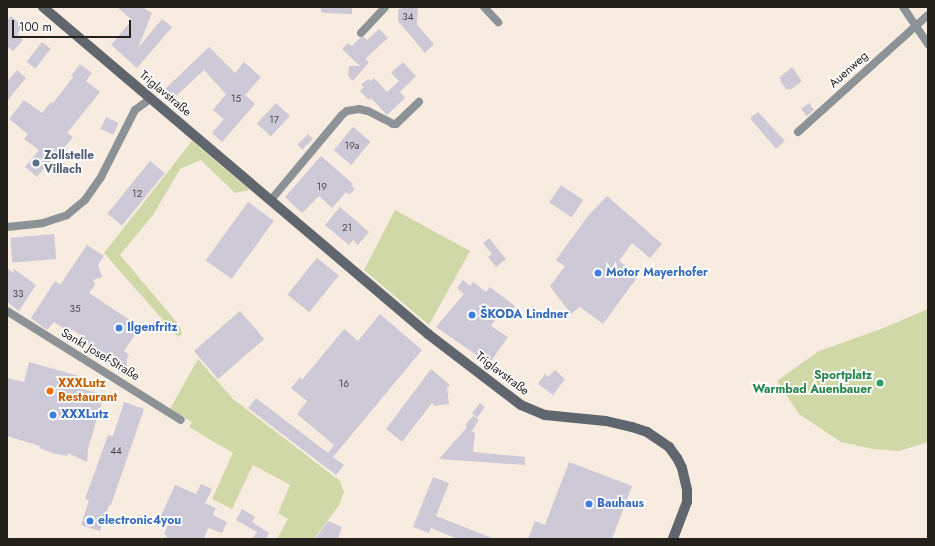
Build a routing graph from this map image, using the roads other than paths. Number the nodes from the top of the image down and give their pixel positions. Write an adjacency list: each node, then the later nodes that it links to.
1 (43, 7): 10 (street, Triglavstraße)
2 (385, 7): 8 (street)
3 (484, 7): 6 (street)
4 (903, 7): 7 (street)
5 (928, 15): 7 (street, Auenweg)
6 (498, 22)
7 (916, 26): 9 (street); 12 (street, Auenweg)
8 (361, 33)
9 (928, 44)
10 (150, 99): 13 (street, Triglavstraße); 14 (street)
11 (419, 102): 13 (street)
12 (798, 132)
13 (270, 201): 17 (street, Triglavstraße)
14 (7, 227)
15 (7, 311): 16 (street, Sankt Josef-Straße)
16 (181, 420)
17 (673, 539)

